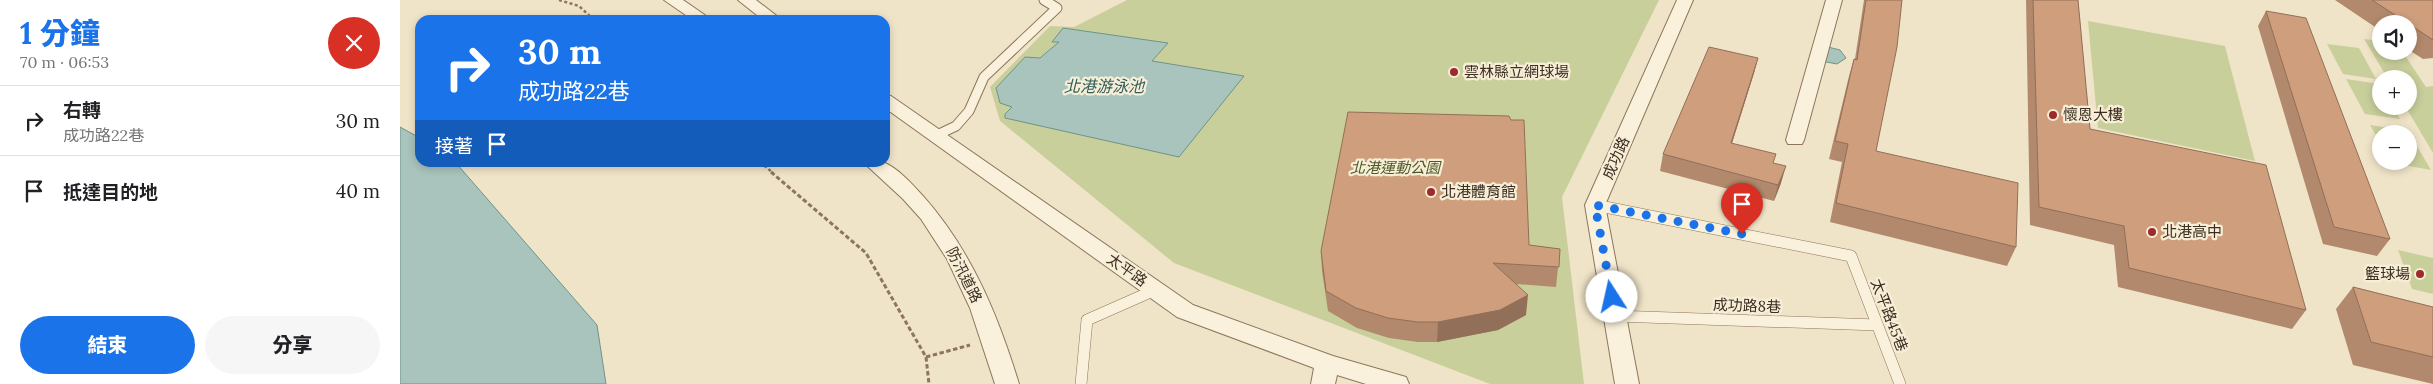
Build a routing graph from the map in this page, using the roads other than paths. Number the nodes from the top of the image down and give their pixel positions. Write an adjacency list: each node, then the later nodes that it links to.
1 (672, 0): 6 (street)
2 (746, 0): 7 (street)
3 (1044, 0): 9 (lane)
4 (1686, 0): 12 (street, 成功路)
5 (1834, 0): 10 (street)
6 (696, 15)
7 (767, 15)
8 (890, 104): 9 (street, 太平路)
9 (935, 136): 13 (street, 太平路)
10 (1795, 140)
11 (878, 167): 17 (street, 防汛道路)
12 (1595, 205): 14 (street); 15 (lane, 太平路45巷)
13 (1155, 290): 16 (street, 太平路); 18 (lane)
14 (1615, 316): 15 (lane, 成功路8巷); 20 (street)
15 (1877, 325): 21 (lane, 太平路45巷)
16 (1325, 374): 19 (street, 太平路)
17 (1007, 384)
18 (1081, 384)
19 (1397, 384)
20 (1627, 384)
21 (1900, 384)

